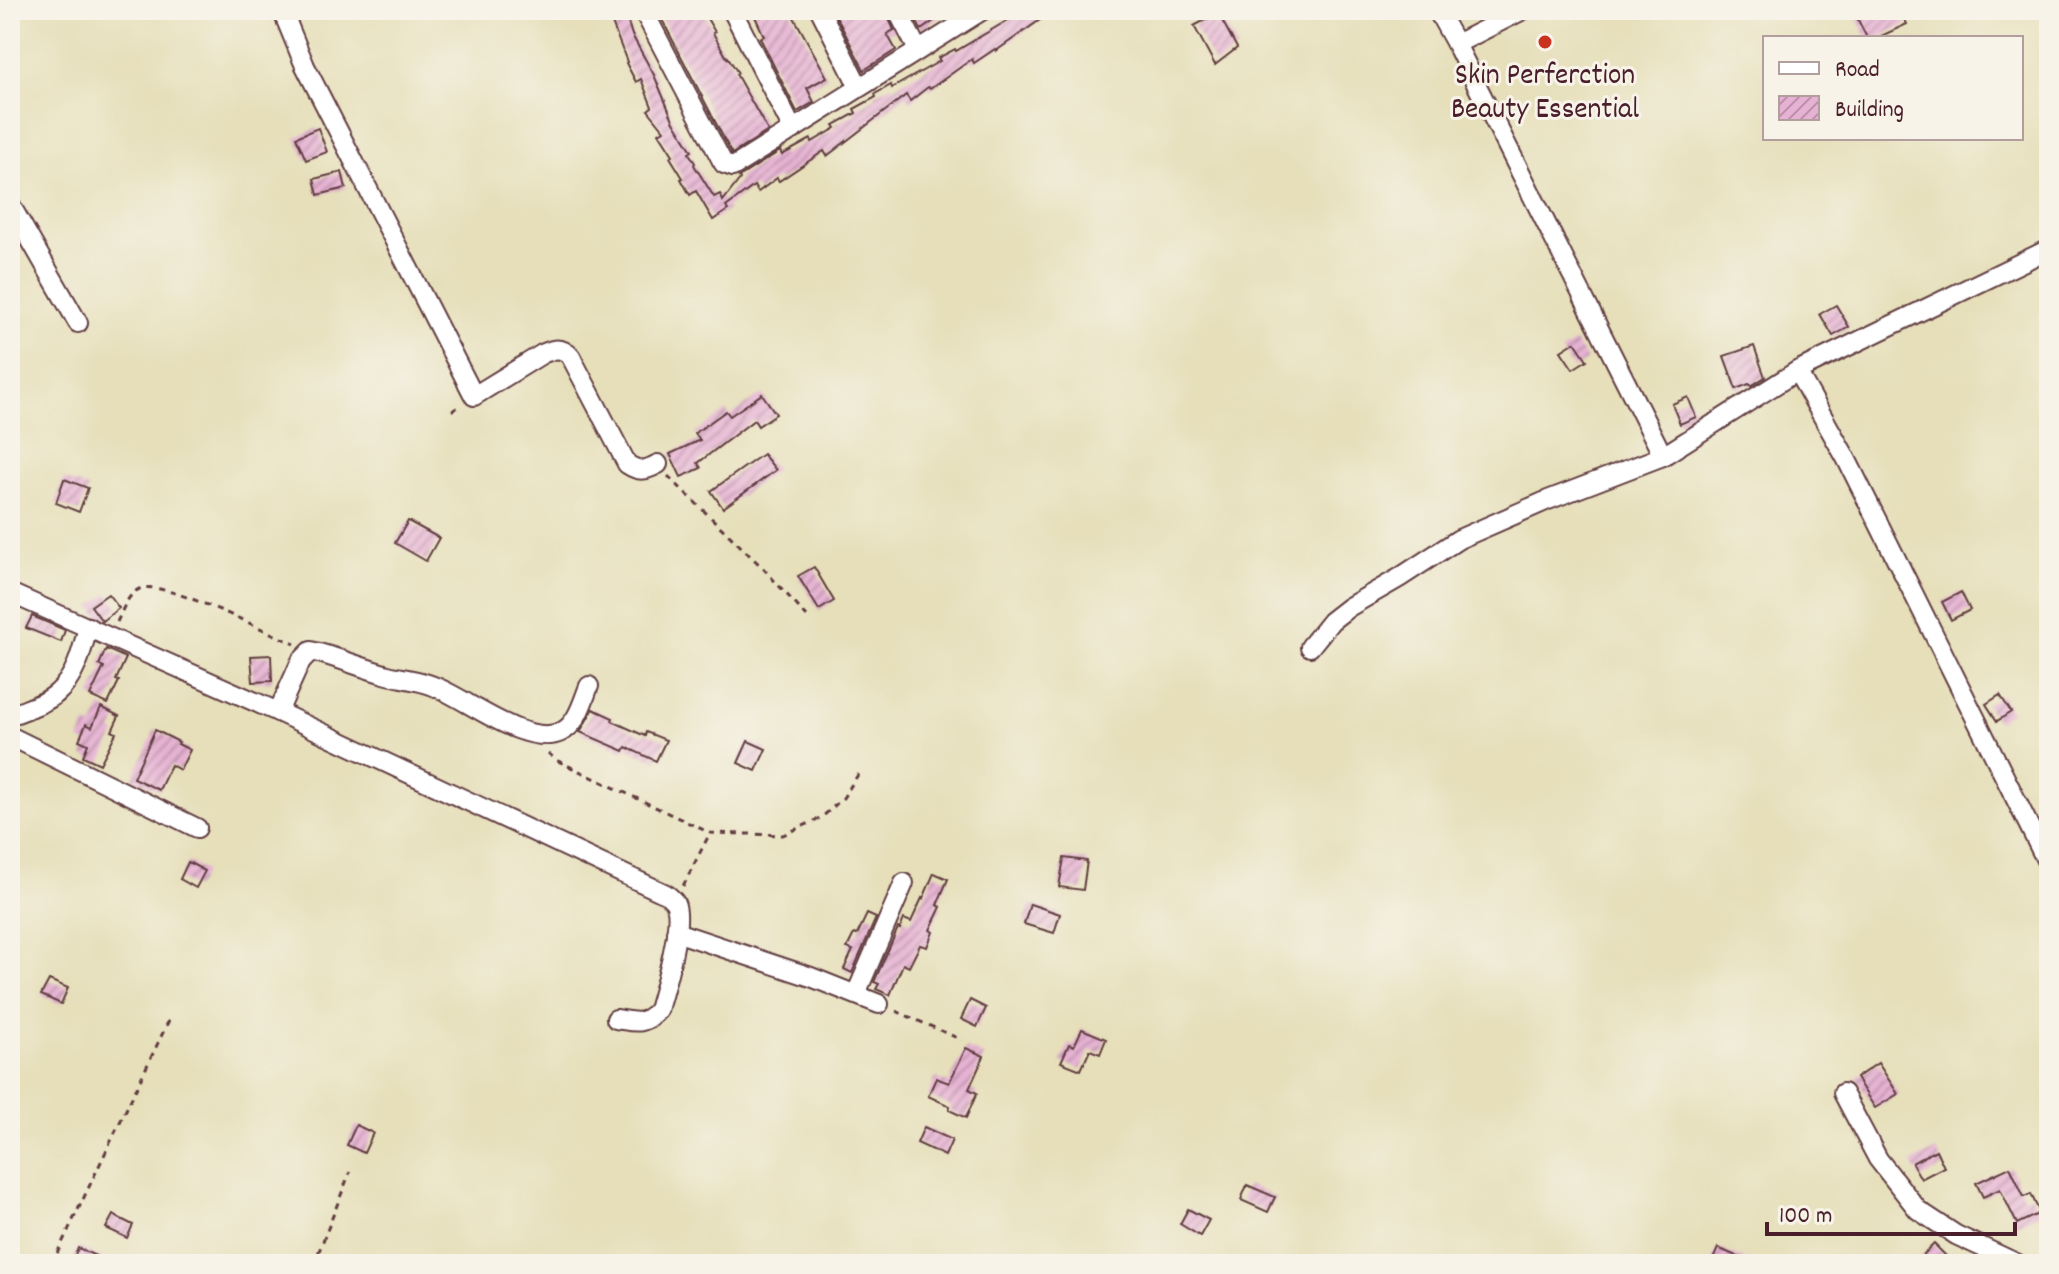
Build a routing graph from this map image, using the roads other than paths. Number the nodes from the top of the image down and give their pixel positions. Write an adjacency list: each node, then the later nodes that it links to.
1 (282, 10): 18 (street)
2 (643, 10): 12 (street)
3 (732, 10): 12 (street)
4 (820, 10): 11 (street)
5 (897, 10): 10 (street)
6 (1437, 10): 9 (street)
7 (1523, 10): 9 (street)
8 (973, 13): 10 (street)
9 (1456, 44): 17 (street)
10 (918, 50): 11 (street)
11 (859, 87): 12 (street)
12 (793, 130)
13 (10, 204): 15 (street)
14 (2049, 249): 16 (street)
15 (78, 323)
16 (1797, 371): 17 (street); 27 (street)
17 (1663, 456): 21 (street)
18 (658, 464)
19 (10, 593): 20 (street)
20 (88, 627): 23 (street); 24 (street)
21 (1310, 647)
22 (589, 686): 23 (street)
23 (278, 712): 29 (street)
24 (10, 716)
25 (10, 736): 26 (street)
26 (197, 828)
27 (2049, 866)
28 (904, 883): 30 (street)
29 (676, 932): 30 (street); 32 (street)
30 (856, 994): 31 (street)
31 (888, 1008)
32 (616, 1019)
33 (1843, 1093): 34 (street)
34 (2018, 1264)

